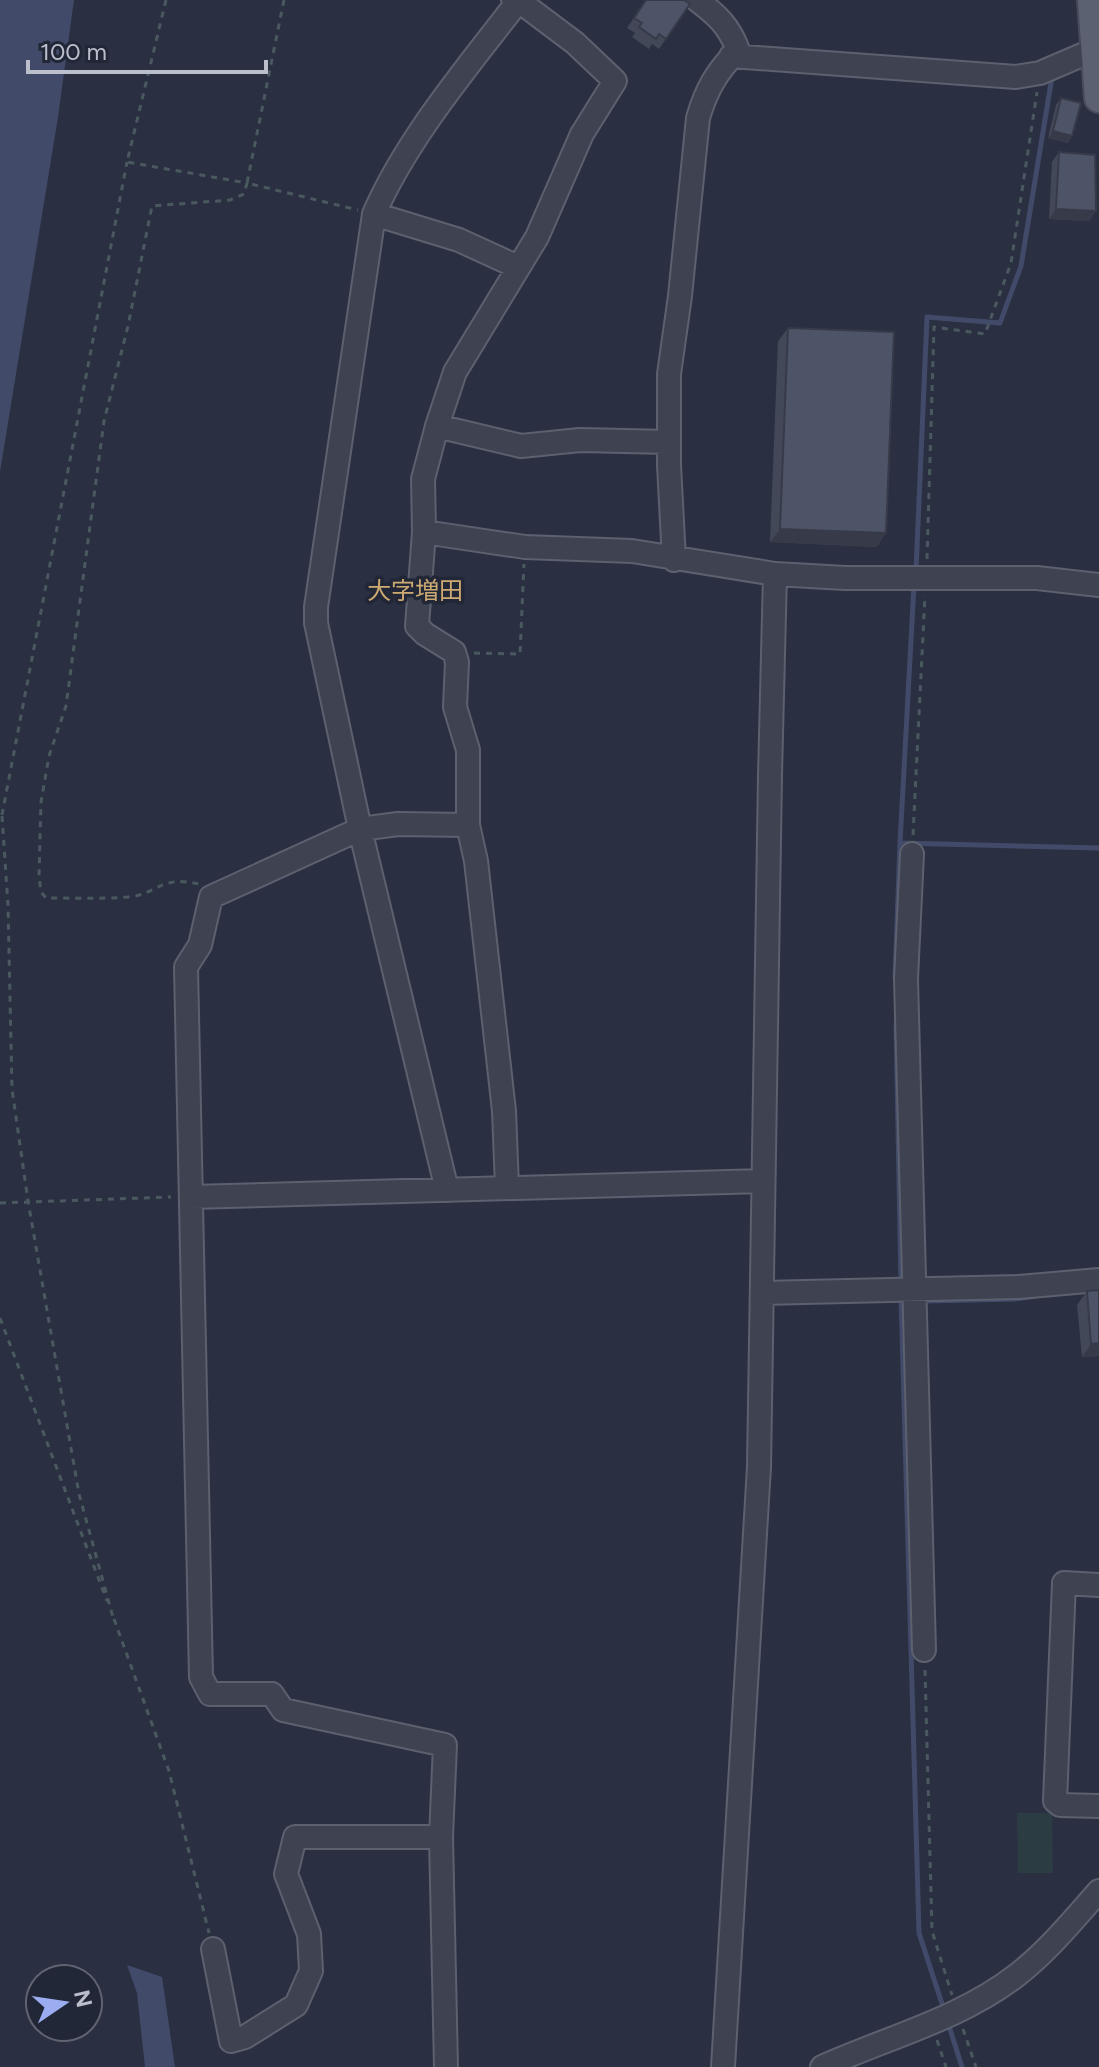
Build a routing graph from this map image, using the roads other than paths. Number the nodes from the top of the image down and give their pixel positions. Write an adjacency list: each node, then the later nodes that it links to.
1 (517, 0): 7 (street); 8 (street)
2 (697, 0): 5 (street)
3 (1092, 0): 4 (main road)
4 (1096, 49): 5 (street); 6 (main road)
5 (731, 56): 10 (street)
6 (1099, 98)
7 (374, 214): 8 (street); 16 (street)
8 (518, 267): 9 (street)
9 (437, 426): 10 (street); 11 (street)
10 (669, 442): 12 (street)
11 (424, 532): 12 (street); 15 (street)
12 (674, 560): 13 (street)
13 (775, 574): 14 (street); 18 (street)
14 (1099, 585)
15 (468, 825): 16 (street); 19 (street)
16 (360, 829): 20 (street); 21 (street)
17 (913, 844): 23 (street)
18 (763, 1181): 19 (street); 24 (street)
19 (507, 1187): 20 (street)
20 (447, 1190): 21 (street)
21 (191, 1197): 28 (street)
22 (1099, 1280): 23 (street)
23 (906, 1289): 24 (street); 26 (street)
24 (762, 1293): 32 (street)
25 (1099, 1585): 27 (street)
26 (924, 1650)
27 (1099, 1806)
28 (441, 1837): 30 (street); 31 (street)
29 (1099, 1891): 33 (street)
30 (213, 1949)
31 (446, 2067)
32 (723, 2067)
33 (822, 2067)

